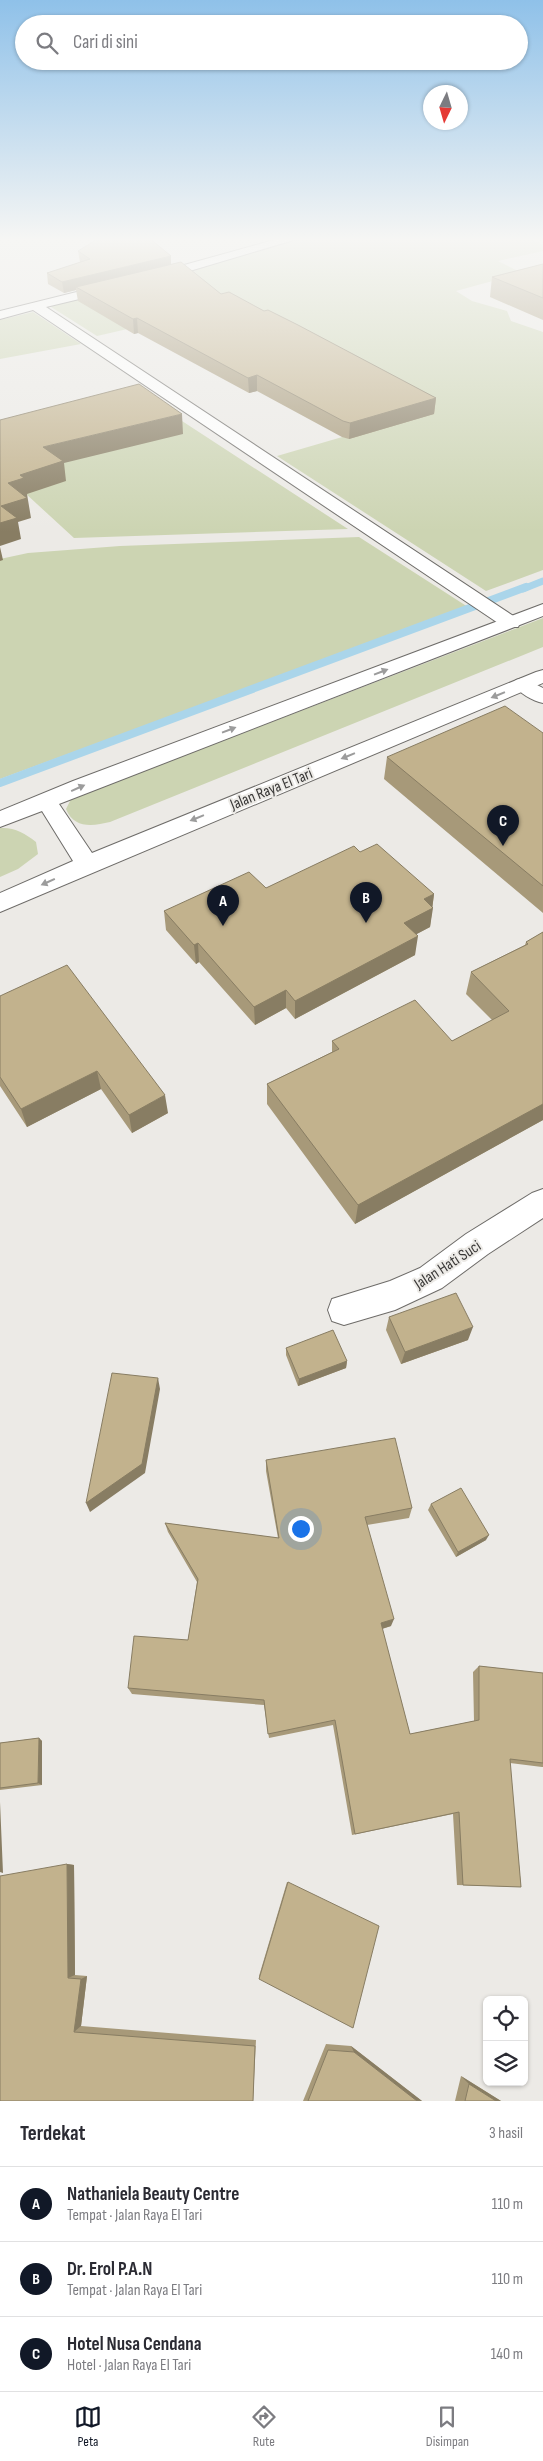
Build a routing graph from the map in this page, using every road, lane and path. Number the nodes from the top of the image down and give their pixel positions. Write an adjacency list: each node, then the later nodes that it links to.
1 (79, 335): 3 (street)
2 (543, 610): 3 (street)
3 (504, 618): 7 (street, one-way to 3)
4 (543, 676): 5 (street, Jalan Raya El Tari)
5 (523, 684): 6 (street); 9 (street, Jalan Raya El Tari, one-way to 9)
6 (543, 698)
7 (47, 802): 8 (street); 9 (street)
8 (0, 820)
9 (87, 864): 10 (street, Jalan Raya El Tari, one-way to 10)
10 (0, 903)
11 (543, 1202): 12 (street, Jalan Hati Suci)
12 (344, 1310)

